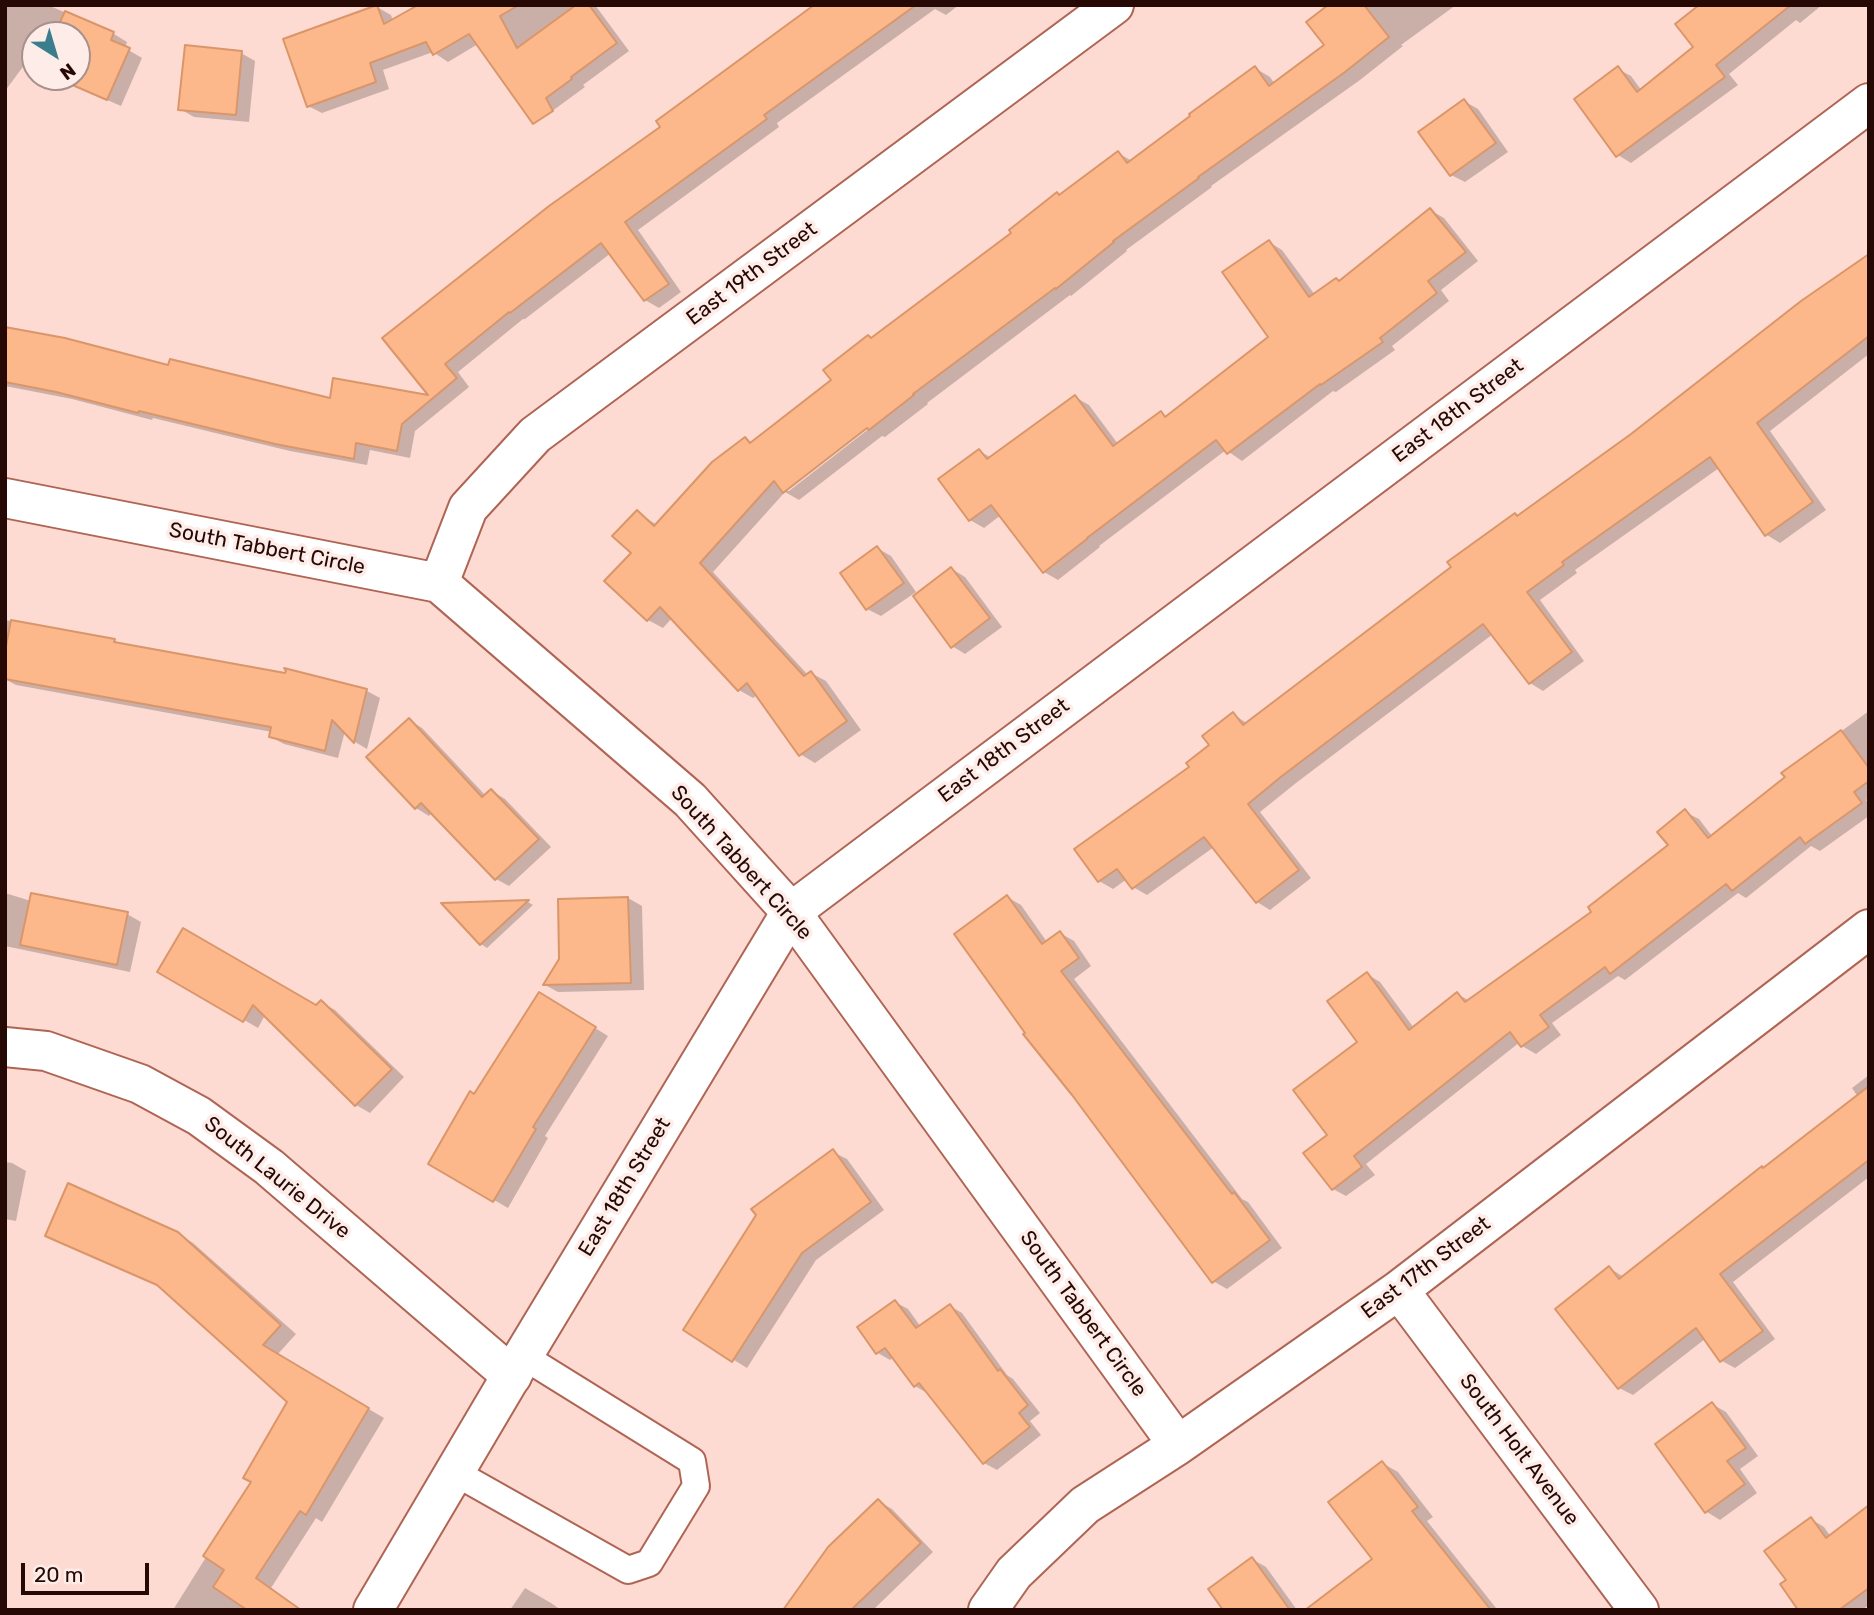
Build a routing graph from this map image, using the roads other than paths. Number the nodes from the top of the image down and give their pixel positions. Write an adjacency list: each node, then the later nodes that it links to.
1 (1114, 5): 4 (street, East 19th Street)
2 (1869, 103): 5 (street, East 18th Street)
3 (5, 498): 4 (street, South Tabbert Circle)
4 (439, 583): 5 (street, South Tabbert Circle)
5 (791, 912): 9 (street, East 18th Street); 10 (street, South Tabbert Circle)
6 (1869, 929): 8 (street, East 17th Street)
7 (5, 1047): 9 (street, South Laurie Drive)
8 (1399, 1290): 10 (street, East 17th Street); 14 (street, South Holt Avenue)
9 (517, 1366): 11 (street, East 18th Street); 11 (lane)
10 (1178, 1445): 13 (street, East 17th Street)
11 (454, 1472): 12 (street, East 18th Street)
12 (373, 1610)
13 (988, 1610)
14 (1639, 1610)

